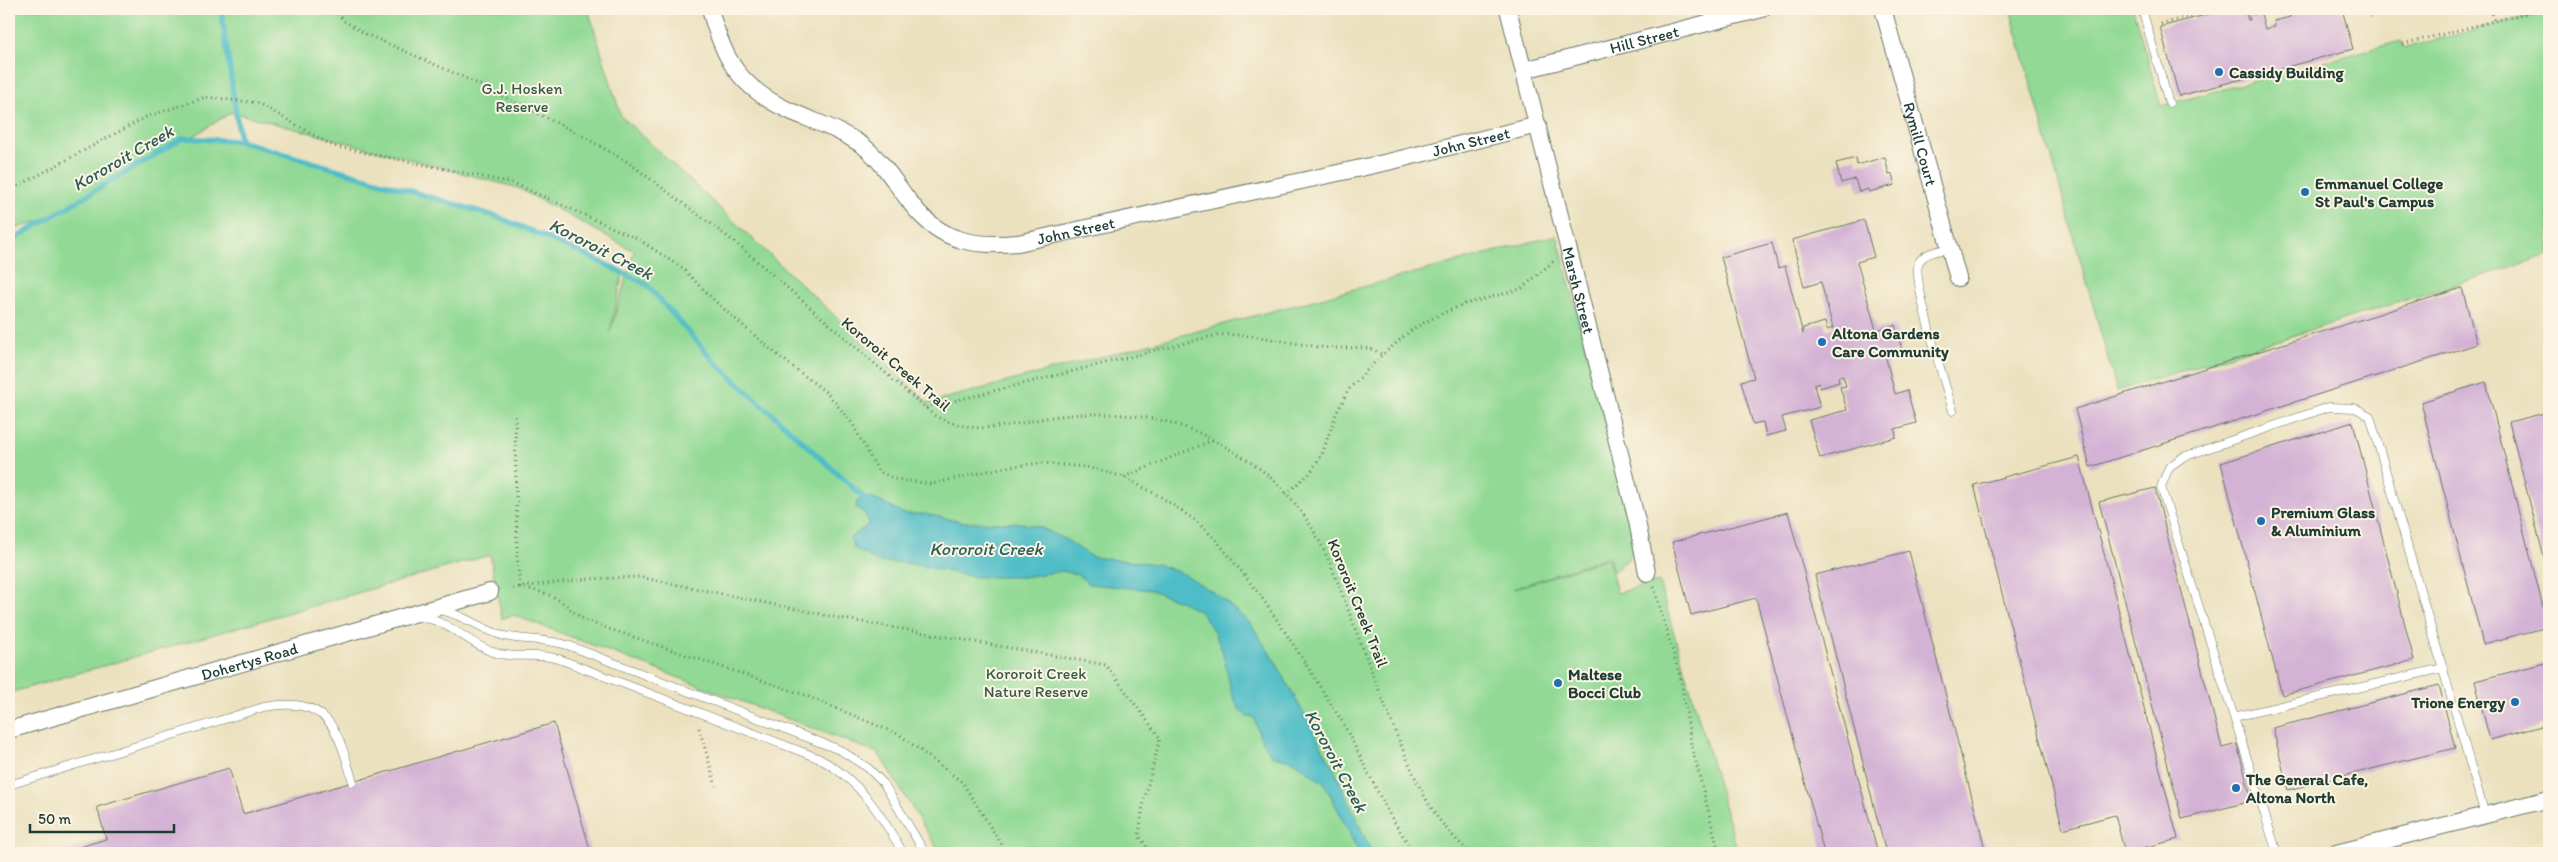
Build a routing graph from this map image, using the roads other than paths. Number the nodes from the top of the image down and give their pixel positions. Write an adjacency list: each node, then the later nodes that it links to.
1 (710, 9): 8 (street, John Street)
2 (1508, 9): 6 (street, Marsh Street)
3 (1762, 9): 6 (street, Hill Street)
4 (1883, 9): 9 (street, Rymill Court)
5 (2142, 9): 7 (lane)
6 (1524, 70): 8 (street, Marsh Street)
7 (2169, 103)
8 (1538, 125): 12 (street, Marsh Street)
9 (1950, 248): 10 (street, Rymill Court); 11 (lane)
10 (1958, 278)
11 (1953, 411)
12 (1647, 573)
13 (490, 592): 14 (street, Dohertys Road)
14 (427, 610): 15 (street, Dohertys Road); 19 (lane)
15 (400, 618): 18 (street, Dohertys Road); 20 (lane)
16 (2443, 668): 17 (lane); 17 (lane); 24 (lane)
17 (2234, 717): 27 (lane)
18 (9, 730)
19 (843, 752): 20 (lane); 26 (lane)
20 (835, 767): 25 (lane)
21 (353, 782): 22 (lane)
22 (9, 785)
23 (2549, 799): 24 (street)
24 (2485, 815): 28 (street)
25 (903, 853)
26 (925, 853)
27 (2277, 853)
28 (2336, 853)

